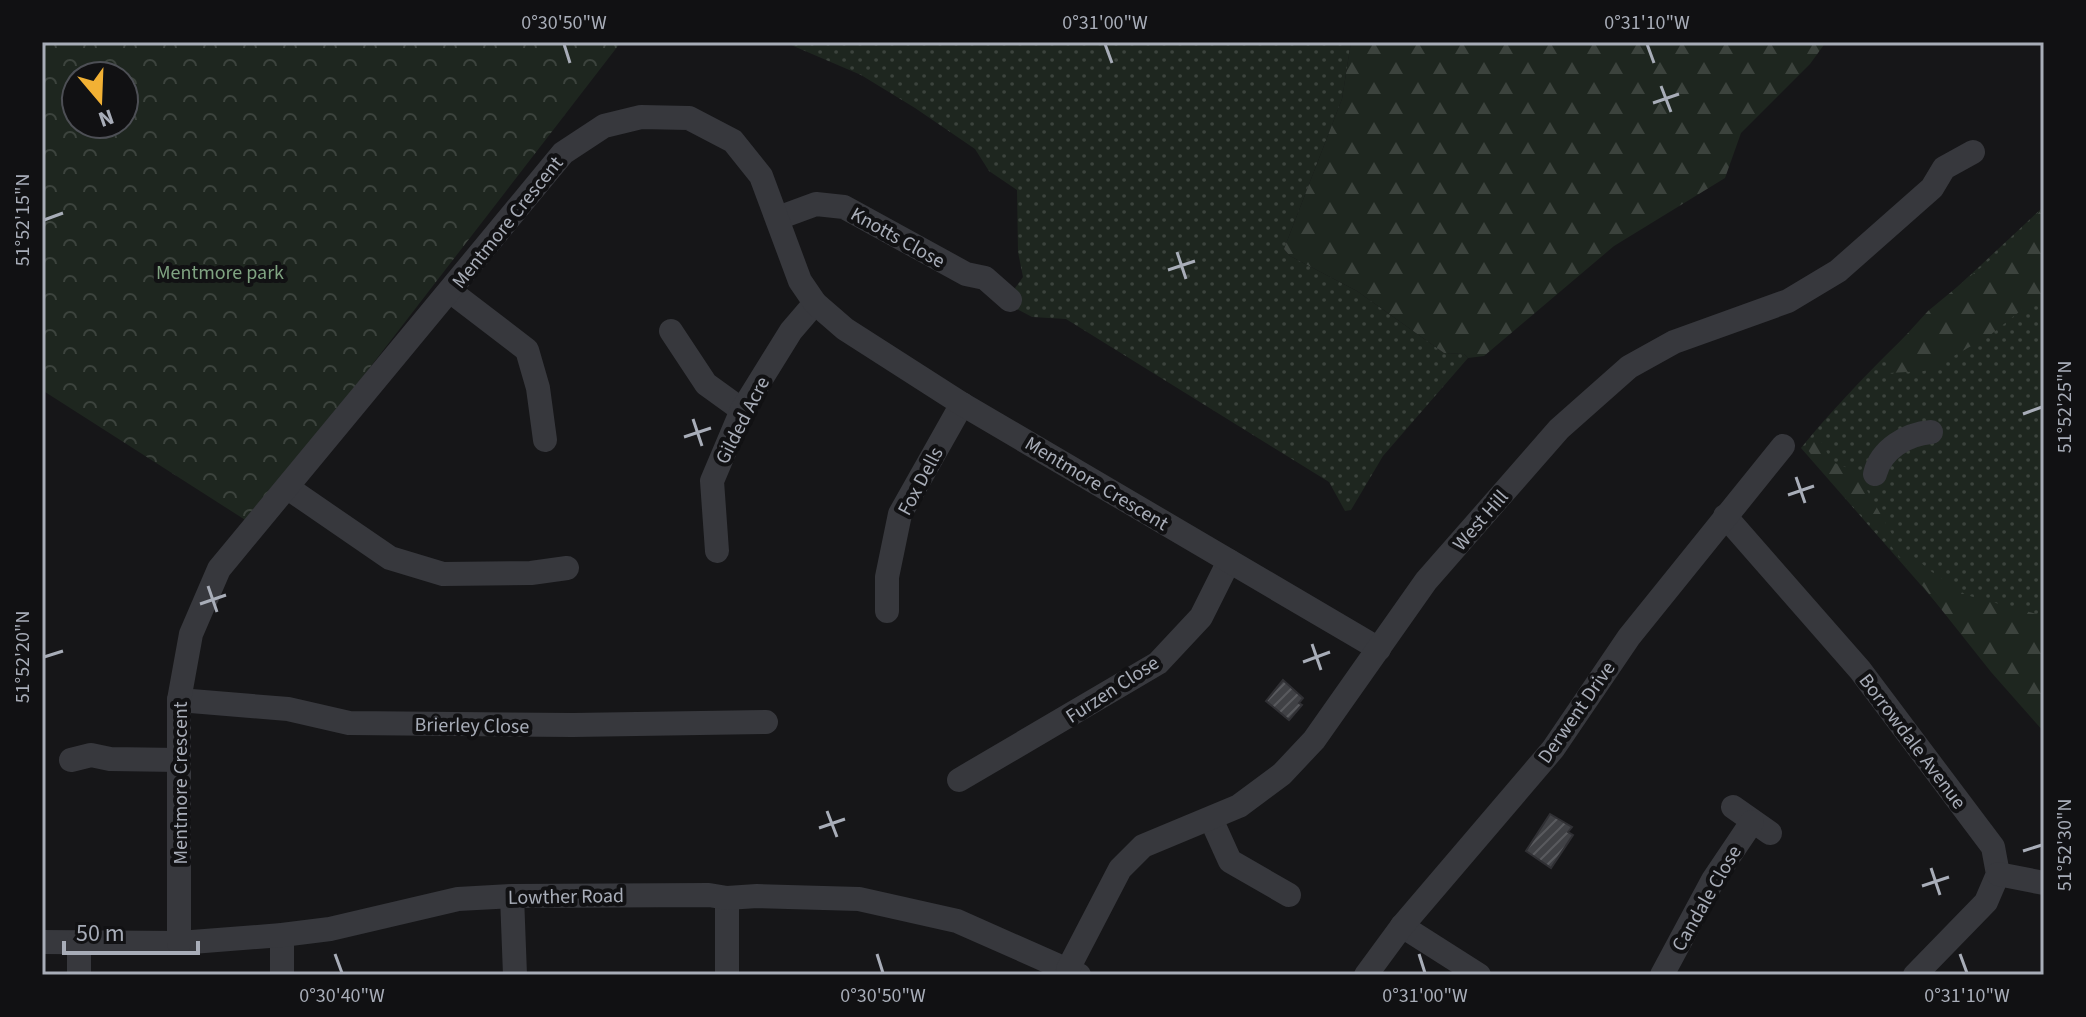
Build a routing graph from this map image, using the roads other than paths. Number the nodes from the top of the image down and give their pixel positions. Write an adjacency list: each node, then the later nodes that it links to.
1 (1973, 152): 19 (street, West Hill)
2 (778, 218): 3 (street, Mentmore Crescent); 4 (street, Knotts Close); 5 (street, Mentmore Crescent)
3 (450, 291): 10 (street); 13 (street, Mentmore Crescent)
4 (1010, 300)
5 (815, 303): 7 (street, Mentmore Crescent); 8 (street, Gilded Acre)
6 (671, 331): 8 (street)
7 (962, 404): 16 (street, Mentmore Crescent); 18 (street, Fox Dells)
8 (742, 410): 15 (street, Gilded Acre)
9 (1931, 432): 12 (street)
10 (545, 440)
11 (1783, 446): 14 (street, Derwent Drive)
12 (1875, 474)
13 (288, 488): 17 (street); 20 (street, Mentmore Crescent)
14 (1725, 516): 27 (street, Borrowdale Avenue); 32 (street, Derwent Drive)
15 (717, 551)
16 (1229, 561): 19 (street, Mentmore Crescent); 24 (street, Furzen Close)
17 (567, 568)
18 (887, 611)
19 (1379, 649): 25 (street, West Hill)
20 (179, 700): 21 (street, Brierley Close); 23 (street, Mentmore Crescent)
21 (766, 722)
22 (71, 760): 23 (street)
23 (179, 760): 36 (street, Mentmore Crescent)
24 (959, 780)
25 (1211, 819): 29 (street); 37 (street, West Hill)
26 (1752, 820): 44 (street, Candale Close)
27 (1998, 874): 28 (street); 45 (street)
28 (2044, 883)
29 (1289, 895)
30 (512, 896): 31 (street, Lowther Road); 33 (street, Lowther Road); 40 (street)
31 (727, 898): 37 (street, Lowther Road); 41 (street)
32 (1402, 926): 42 (street, Derwent Drive); 43 (street)
33 (282, 935): 36 (street, Lowther Road); 39 (street)
34 (42, 942): 35 (street, Lowther Road)
35 (79, 942): 36 (street, Lowther Road); 38 (street)
36 (179, 943)
37 (1073, 972)
38 (79, 975)
39 (282, 975)
40 (515, 975)
41 (727, 975)
42 (1366, 975)
43 (1479, 975)
44 (1662, 975)
45 (1915, 975)

